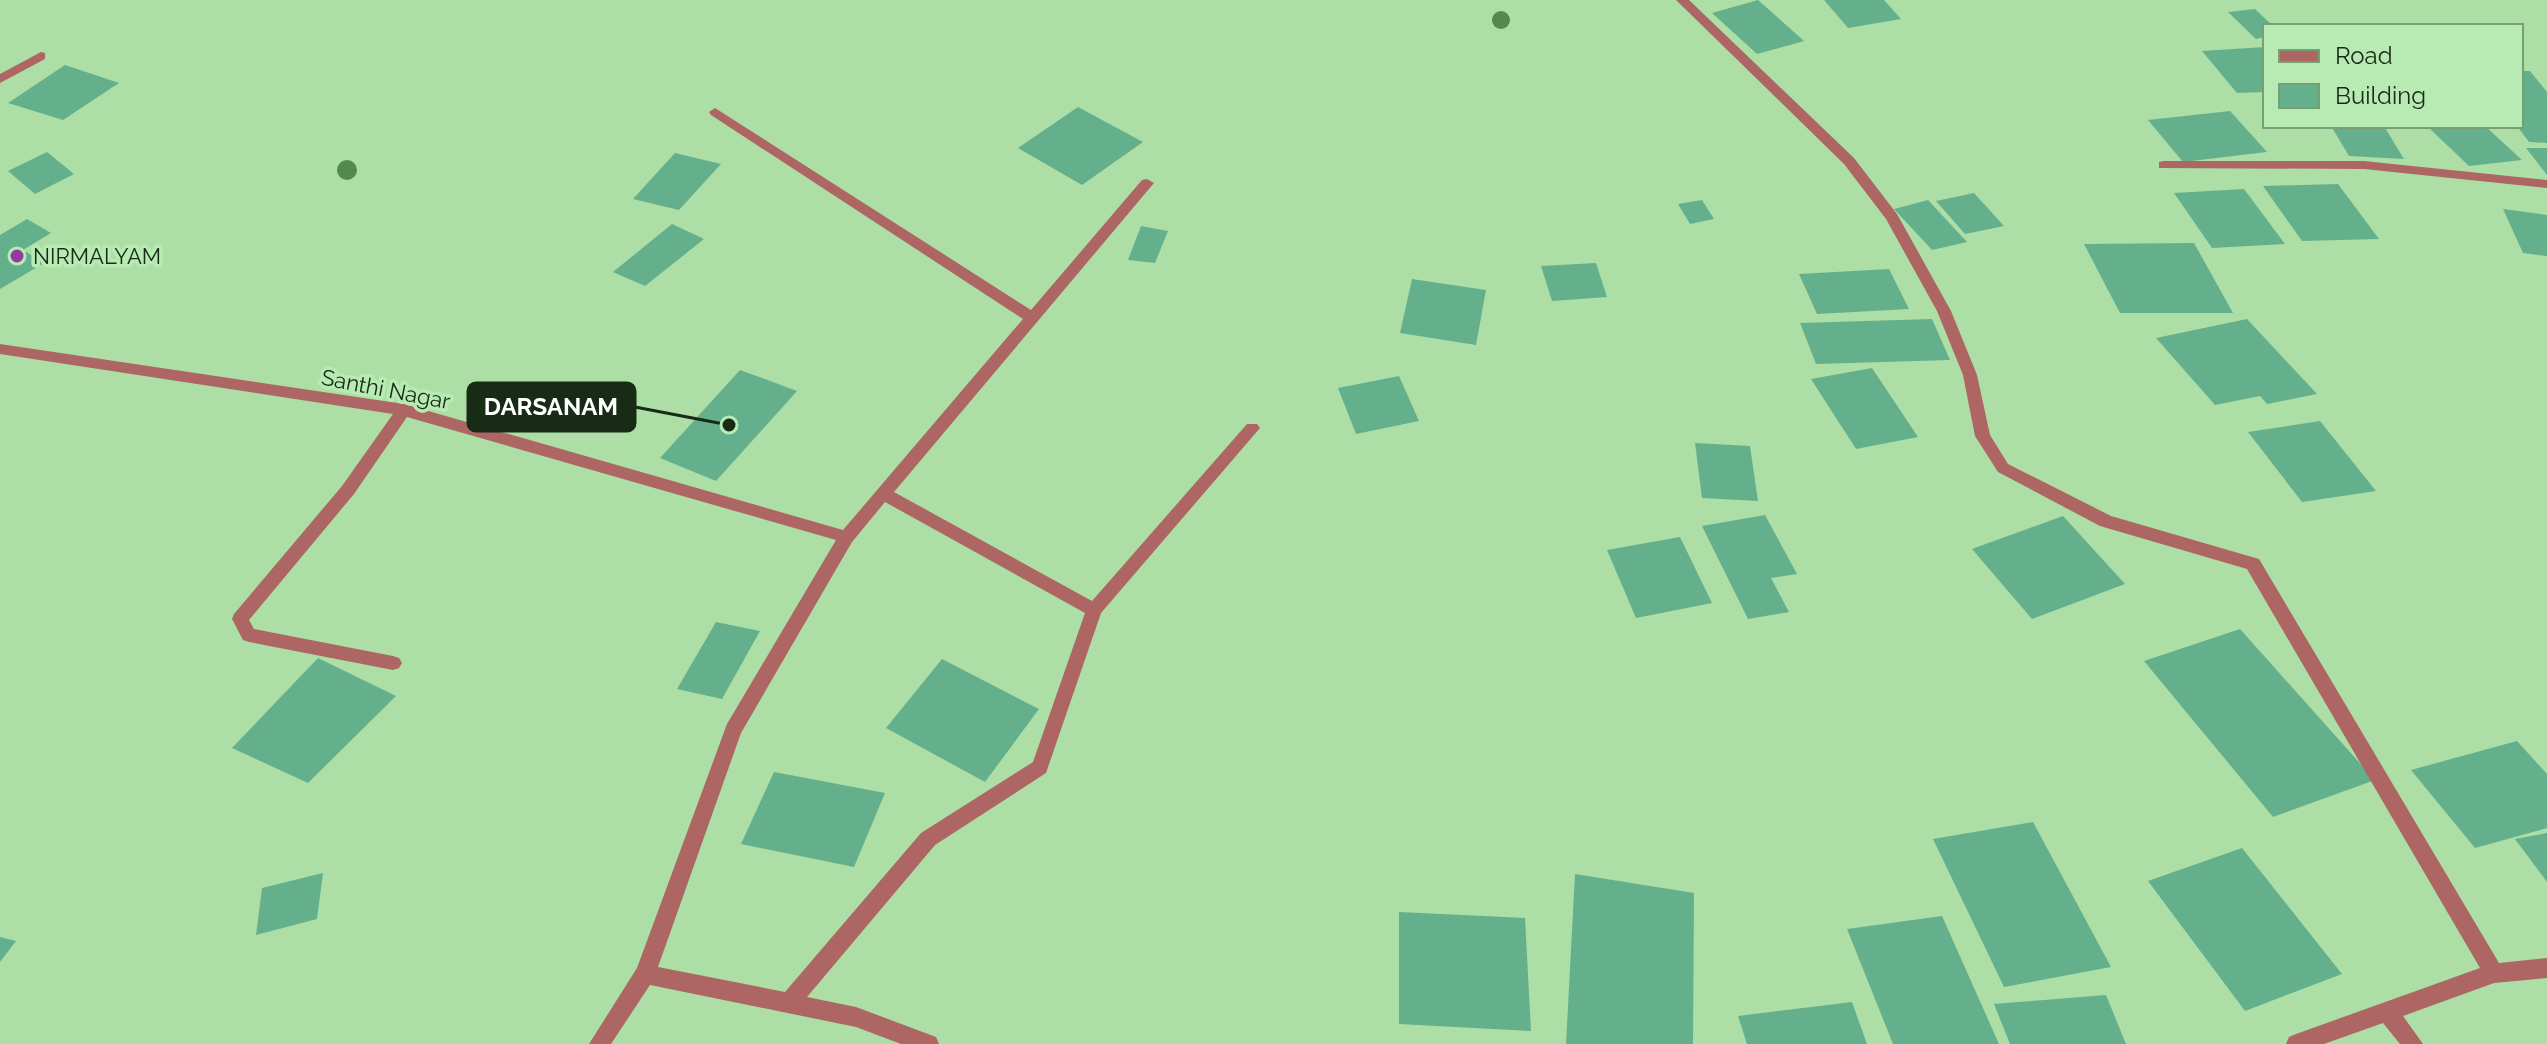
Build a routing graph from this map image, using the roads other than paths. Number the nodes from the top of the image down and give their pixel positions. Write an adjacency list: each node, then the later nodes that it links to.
1 (1682, 0): 17 (street)
2 (41, 56): 3 (street)
3 (0, 79)
4 (715, 112): 8 (street)
5 (2164, 165): 7 (street)
6 (1147, 183): 8 (street)
7 (2547, 184)
8 (1033, 318): 12 (street)
9 (0, 349): 10 (street, Santhi Nagar)
10 (404, 410): 13 (street, Santhi Nagar); 15 (street)
11 (1252, 428): 14 (street)
12 (884, 494): 13 (street); 14 (street)
13 (846, 537): 18 (street)
14 (1094, 610): 19 (street)
15 (393, 663)
16 (2547, 968): 17 (street)
17 (2494, 973): 20 (street)
18 (645, 974): 19 (street); 21 (street)
19 (789, 1003): 22 (street)
20 (2386, 1010): 23 (street); 24 (street)
21 (599, 1044)
22 (929, 1044)
23 (2296, 1044)
24 (2413, 1044)

